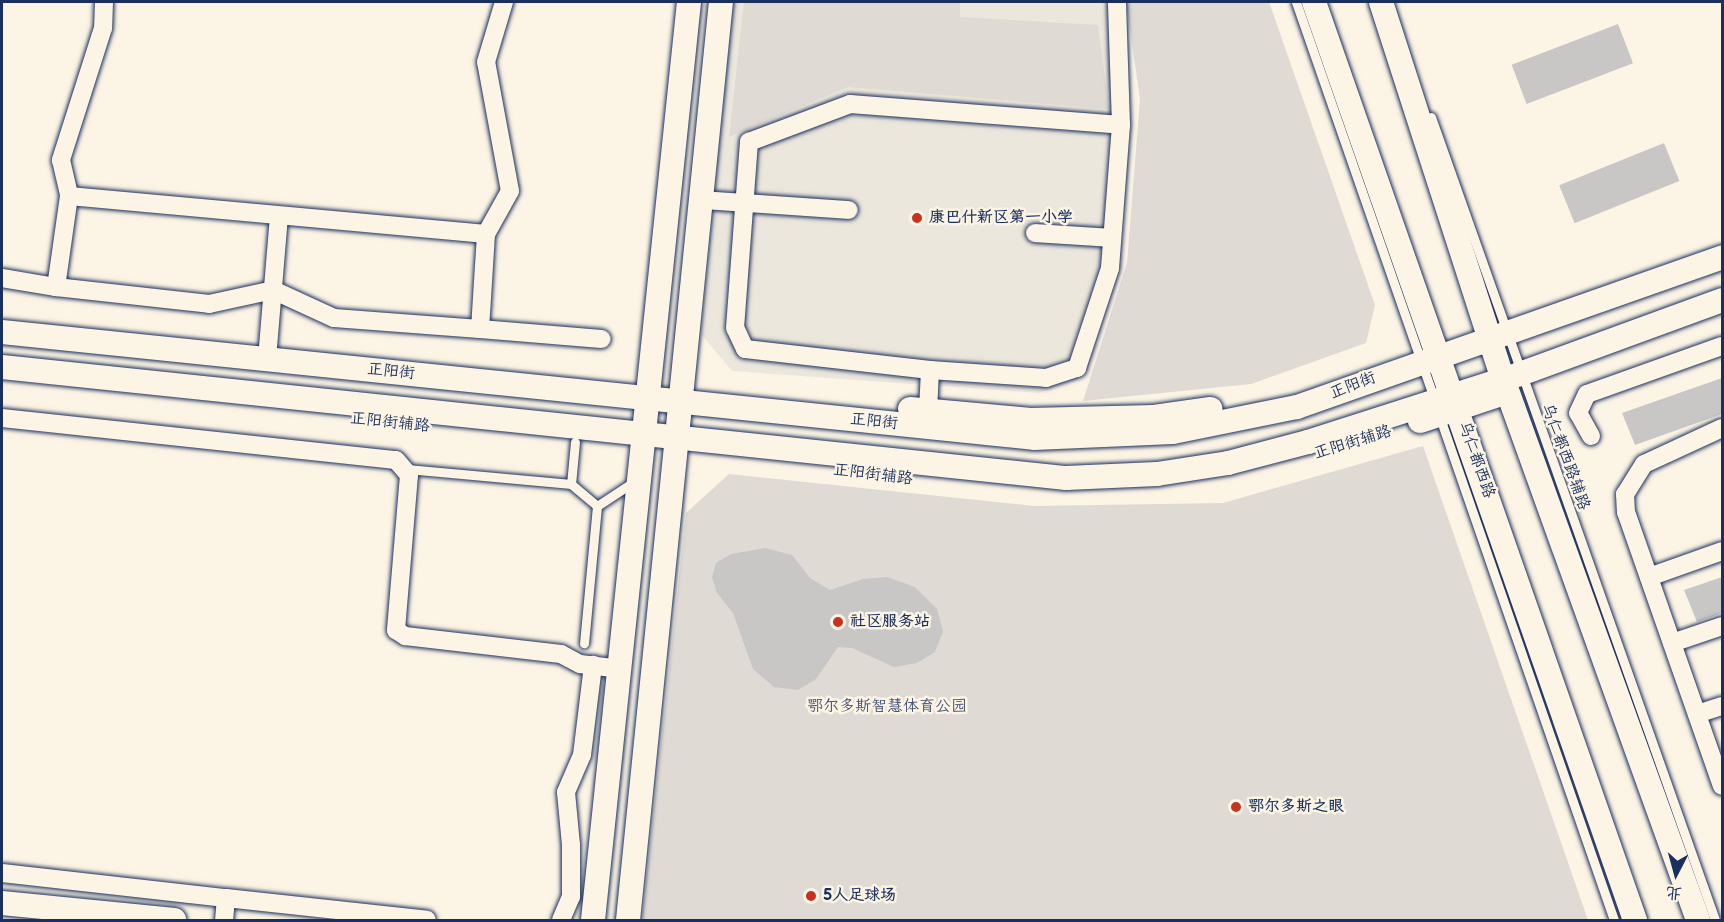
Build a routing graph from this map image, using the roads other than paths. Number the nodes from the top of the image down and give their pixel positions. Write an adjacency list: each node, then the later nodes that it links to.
1 (104, 2): 11 (street)
2 (504, 2): 17 (street)
3 (689, 2): 38 (main road)
4 (721, 2): 12 (main road)
5 (1117, 2): 10 (street)
6 (1296, 2): 33 (lane)
7 (1314, 2): 33 (main road, 乌仁都西路)
8 (1381, 2): 28 (main road)
9 (1391, 2): 28 (lane)
10 (1121, 125): 13 (street); 18 (street)
11 (69, 196): 15 (street); 22 (street)
12 (702, 200): 13 (street); 39 (main road)
13 (744, 204): 14 (street); 35 (street)
14 (849, 210)
15 (279, 216): 17 (street); 23 (street)
16 (1035, 233): 18 (street)
17 (486, 234): 27 (street)
18 (1112, 238): 35 (street)
19 (1722, 242): 28 (main road)
20 (1722, 257): 28 (main road, 正阳街)
21 (2, 278): 22 (street)
22 (56, 287): 23 (street)
23 (273, 290): 27 (street); 32 (street)
24 (1722, 300): 37 (main road)
25 (1722, 316): 37 (main road)
26 (2, 318): 32 (main road)
27 (480, 329): 30 (street)
28 (1496, 330): 33 (main road, 正阳街); 37 (main road)
29 (2, 332): 38 (main road, 正阳街)
30 (602, 339)
31 (1722, 346): 44 (street)
32 (268, 347): 38 (main road)
33 (1427, 351): 39 (main road, 正阳街); 40 (main road, 乌仁都西路); 41 (main road)
34 (2, 368): 46 (main road)
35 (930, 370): 41 (street)
36 (2, 382): 45 (main road, 正阳街辅路)
37 (1514, 383): 40 (main road); 73 (main road); 74 (lane, 乌仁都西路辅路)
38 (648, 391): 39 (main road, 正阳街); 46 (main road)
39 (682, 396): 41 (main road); 47 (main road)
40 (1446, 404): 47 (main road); 71 (lane); 72 (main road, 乌仁都西路)
41 (928, 411)
42 (2, 418): 48 (street)
43 (1722, 428): 53 (street)
44 (1591, 436)
45 (575, 442): 46 (main road, 正阳街辅路); 50 (lane)
46 (643, 442): 47 (main road); 49 (main road)
47 (677, 447): 70 (main road)
48 (404, 469): 50 (lane); 57 (street)
49 (639, 478): 51 (lane); 58 (main road)
50 (572, 484): 51 (lane)
51 (597, 506): 55 (lane)
52 (1722, 551): 53 (street)
53 (1649, 576): 56 (street)
54 (1722, 626): 56 (street)
55 (584, 643)
56 (1672, 643): 60 (street)
57 (593, 665): 58 (street); 68 (street)
58 (619, 669): 69 (main road)
59 (1722, 706): 60 (street)
60 (1697, 714): 61 (street)
61 (1722, 786)
62 (2, 873): 63 (street)
63 (226, 898): 66 (street); 67 (street)
64 (2, 903): 65 (main road)
65 (174, 921)
66 (224, 921)
67 (427, 921)
68 (561, 921)
69 (593, 921)
70 (628, 921)
71 (1614, 921)
72 (1635, 921)
73 (1698, 921)
74 (1715, 921)

